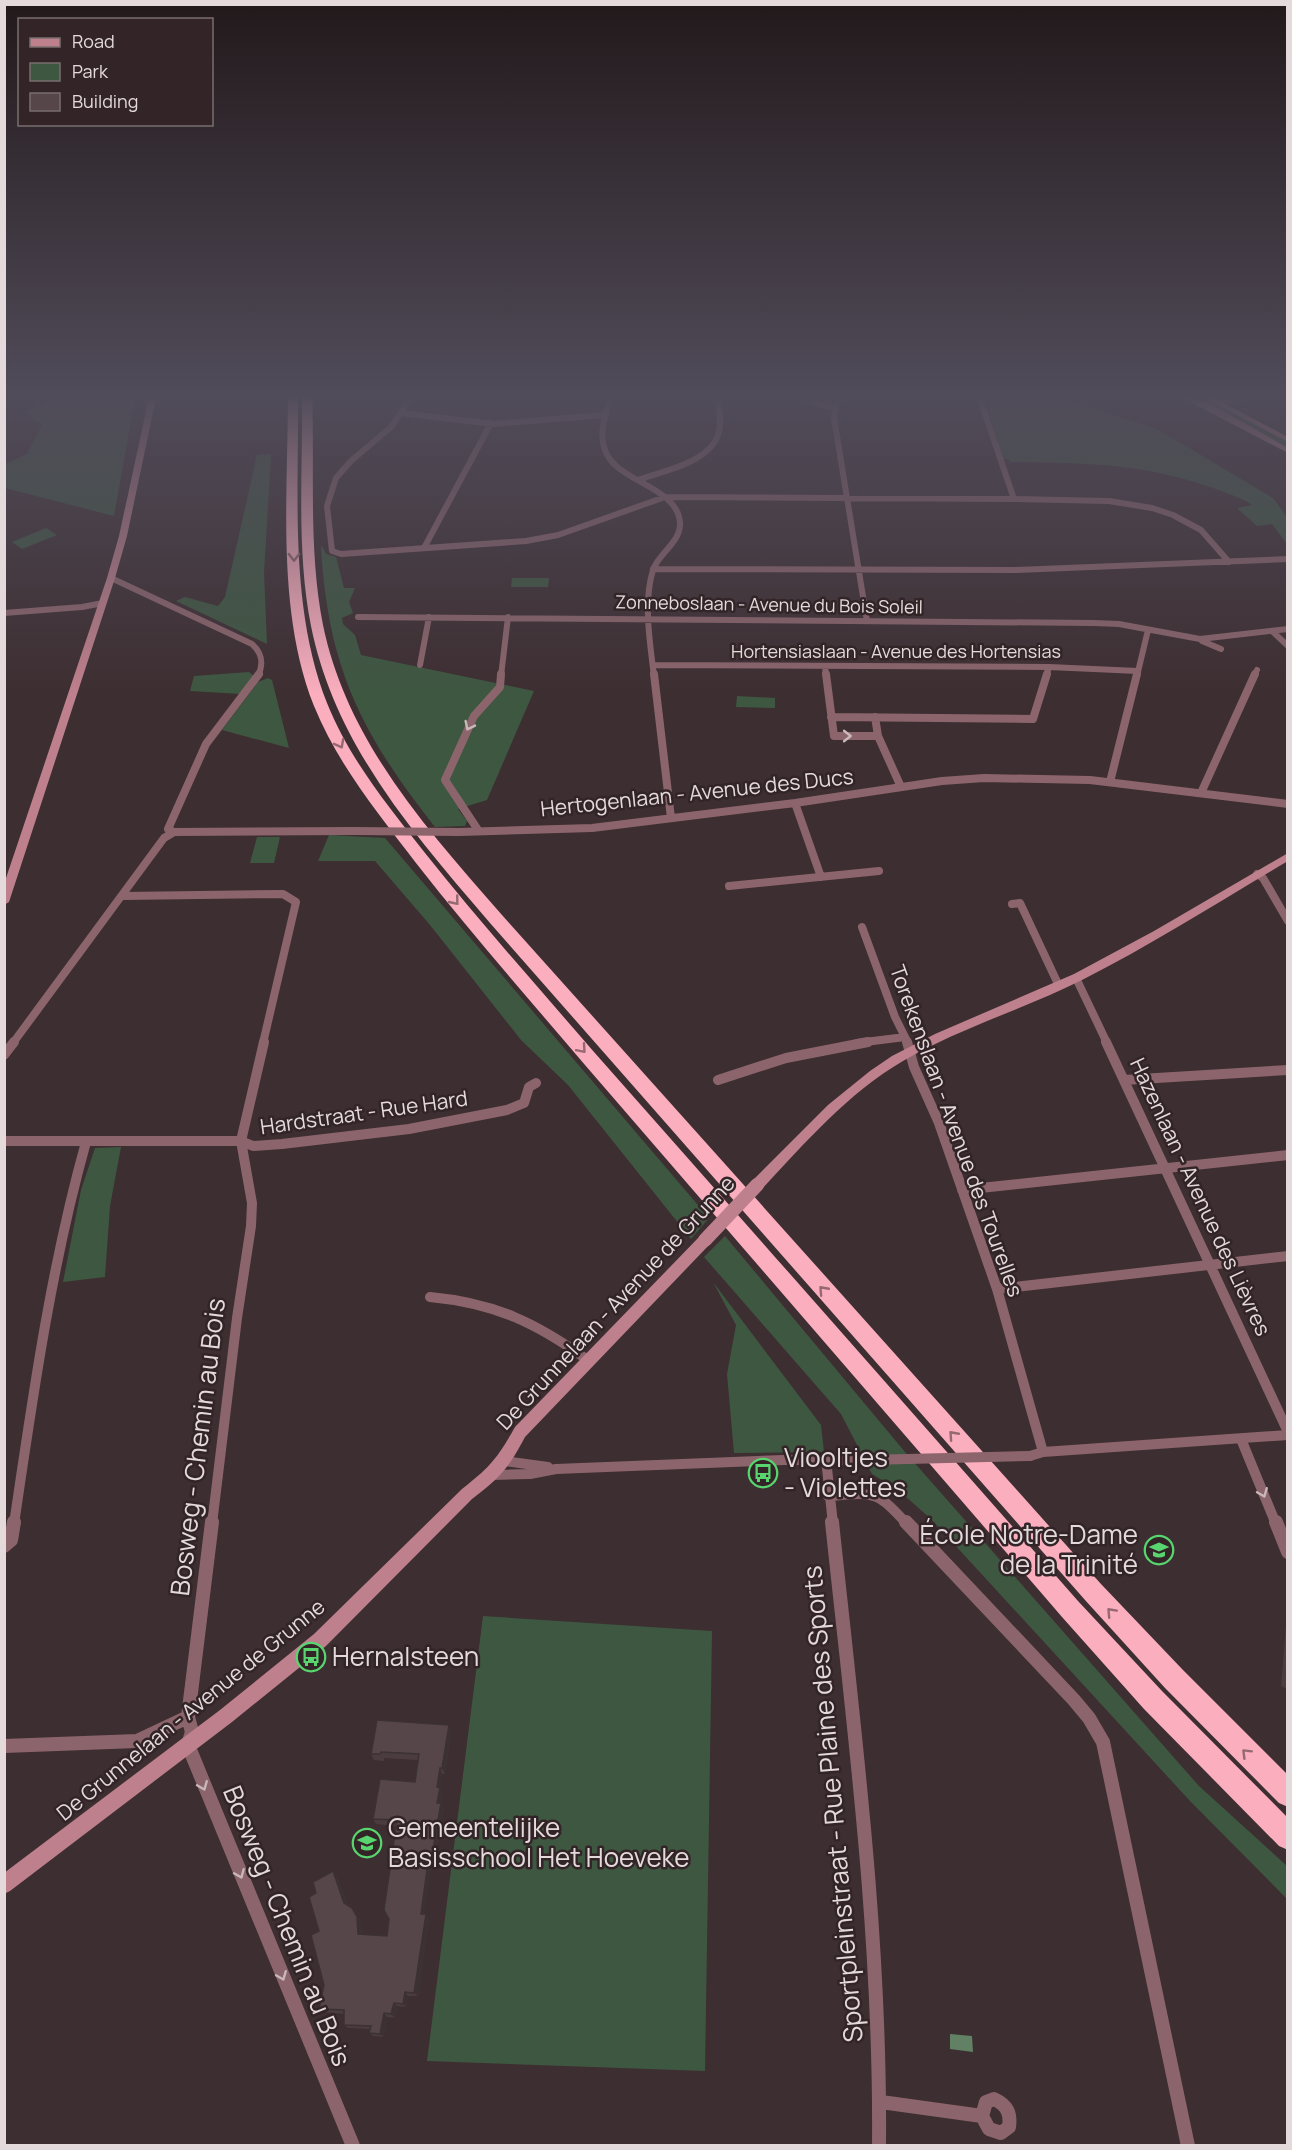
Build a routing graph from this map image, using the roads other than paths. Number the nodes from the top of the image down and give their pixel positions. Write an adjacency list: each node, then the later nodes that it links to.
1 (132, 493): 17 (street)
2 (294, 493): 92 (highway, one-way to 92)
3 (309, 493): 91 (highway, one-way to 3)
4 (329, 493): 12 (street)
5 (453, 493): 12 (street)
6 (659, 493): 9 (street)
7 (846, 493): 10 (street)
8 (1012, 493): 11 (street)
9 (665, 497): 10 (street); 12 (street); 15 (street)
10 (847, 498): 11 (street); 16 (street)
11 (1014, 499): 14 (street)
12 (424, 548)
13 (1287, 559): 14 (street)
14 (1229, 562): 16 (street)
15 (653, 569): 16 (street); 23 (street)
16 (859, 570): 24 (street)
17 (111, 578): 18 (street); 47 (street)
18 (102, 606): 19 (street); 54 (street)
19 (7, 610)
20 (358, 617): 21 (street, Zonneboslaan - Avenue du Bois Soleil)
21 (429, 617): 22 (street, Zonneboslaan - Avenue du Bois Soleil); 31 (street)
22 (508, 617): 23 (street, Zonneboslaan - Avenue du Bois Soleil); 46 (street, one-way to 46)
23 (647, 619): 24 (street, Zonneboslaan - Avenue du Bois Soleil); 32 (street)
24 (867, 621): 26 (street, Zonneboslaan - Avenue du Bois Soleil)
25 (1287, 629): 27 (street)
26 (1148, 630): 28 (street, Zonneboslaan - Avenue du Bois Soleil); 36 (street)
27 (1272, 631): 28 (street); 29 (street)
28 (1200, 639): 30 (street)
29 (1287, 646)
30 (1221, 649)
31 (420, 665)
32 (653, 665): 33 (street, Hortensiaslaan - Avenue des Hortensias); 45 (street)
33 (825, 666): 34 (street, Hortensiaslaan - Avenue des Hortensias); 37 (street)
34 (1048, 667): 36 (street, Hortensiaslaan - Avenue des Hortensias); 38 (street)
35 (1257, 670): 42 (street)
36 (1138, 671): 40 (street)
37 (831, 717): 38 (street); 39 (street, one-way to 39)
38 (875, 717): 39 (street)
39 (878, 736): 41 (street)
40 (1110, 782): 41 (street, Hertogenlaan - Avenue des Ducs); 42 (street, Hertogenlaan - Avenue des Ducs)
41 (901, 787): 43 (street, Hertogenlaan - Avenue des Ducs)
42 (1201, 793): 44 (street, Hertogenlaan - Avenue des Ducs)
43 (795, 803): 45 (street, Hertogenlaan - Avenue des Ducs); 51 (street)
44 (1287, 804)
45 (671, 818): 46 (street, Hertogenlaan - Avenue des Ducs)
46 (478, 830): 47 (street, Hertogenlaan - Avenue des Ducs, bridge)
47 (174, 832): 53 (street)
48 (1287, 856): 50 (street, De Grunnelaan - Avenue de Grunne)
49 (879, 872): 51 (street)
50 (1257, 874): 56 (street); 58 (street, De Grunnelaan - Avenue de Grunne)
51 (821, 877): 52 (street)
52 (729, 886)
53 (123, 896): 62 (street); 69 (street, Bosweg - Chemin au Bois)
54 (4, 902)
55 (1012, 904): 59 (street)
56 (1287, 921)
57 (862, 927): 60 (street, Torekenslaan - Avenue des Tourelles)
58 (1076, 978): 59 (street, De Grunnelaan - Avenue de Grunne); 65 (street, Hazenlaan - Avenue des Lièvres)
59 (1059, 986): 61 (street, De Grunnelaan - Avenue de Grunne)
60 (905, 1037): 61 (street, Torekenslaan - Avenue des Tourelles); 64 (street)
61 (909, 1053): 72 (street, Torekenslaan - Avenue des Tourelles); 77 (street, De Grunnelaan - Avenue de Grunne, bridge)
62 (4, 1055)
63 (1287, 1070): 65 (street)
64 (718, 1080)
65 (1124, 1080): 71 (street, Hazenlaan - Avenue des Lièvres)
66 (536, 1083): 69 (street, Hardstraat - Rue Hard)
67 (4, 1142): 68 (street, Hardstraat - Rue Hard)
68 (86, 1142): 69 (street, Hardstraat - Rue Hard); 86 (street)
69 (242, 1142): 88 (street, Bosweg - Chemin au Bois)
70 (1287, 1155): 71 (street)
71 (1166, 1167): 72 (street); 74 (street, Hazenlaan - Avenue des Lièvres)
72 (962, 1190): 75 (street, Torekenslaan - Avenue des Tourelles)
73 (1287, 1256): 74 (street)
74 (1209, 1264): 75 (street); 78 (street, Hazenlaan - Avenue des Lièvres)
75 (997, 1289): 80 (street, Torekenslaan - Avenue des Tourelles)
76 (430, 1297): 77 (street)
77 (589, 1361): 82 (street, De Grunnelaan - Avenue de Grunne)
78 (1287, 1434): 79 (street)
79 (1241, 1439): 80 (street); 87 (street, one-way to 87)
80 (1043, 1452): 81 (street, bridge)
81 (826, 1459): 83 (street); 85 (street, Sportpleinstraat - Rue Plaine des Sports)
82 (504, 1461): 83 (street); 84 (street, De Grunnelaan - Avenue de Grunne)
83 (556, 1469): 84 (street)
84 (492, 1475): 89 (street, De Grunnelaan - Avenue de Grunne)
85 (828, 1496): 94 (street, Sportpleinstraat - Rue Plaine des Sports); 98 (street)
86 (4, 1546)
87 (1287, 1552)
88 (188, 1717): 89 (street, Bosweg - Chemin au Bois); 90 (street)
89 (188, 1745): 93 (street, De Grunnelaan - Avenue de Grunne); 96 (street, Bosweg - Chemin au Bois, one-way to 96)
90 (4, 1746)
91 (1287, 1794)
92 (1287, 1837)
93 (4, 1885)
94 (881, 2102): 95 (street); 97 (street, Sportpleinstraat - Rue Plaine des Sports)
95 (981, 2116)
96 (353, 2145)
97 (879, 2145)
98 (1188, 2145)

